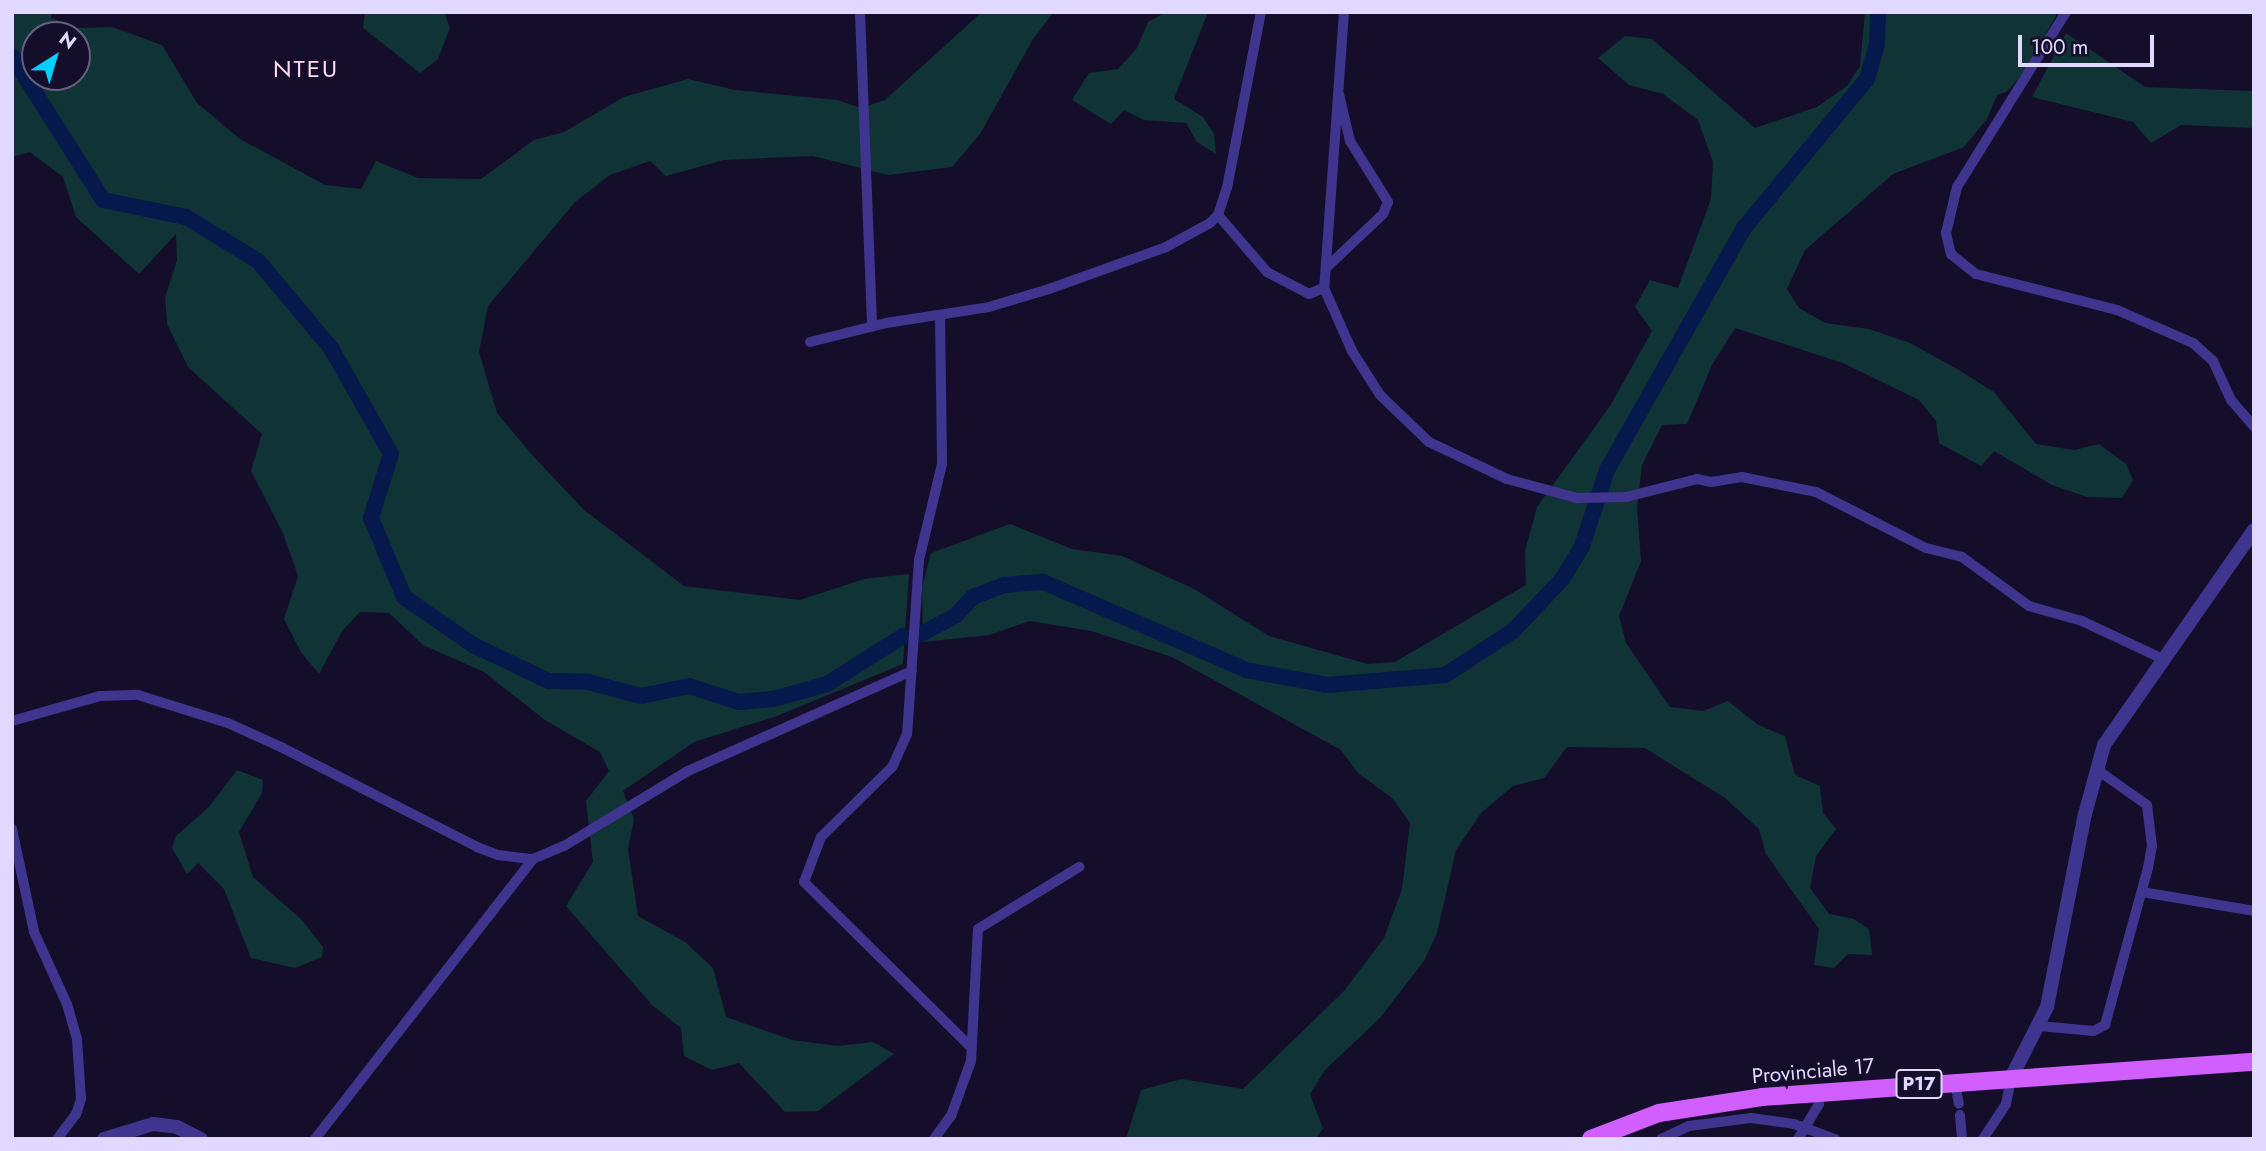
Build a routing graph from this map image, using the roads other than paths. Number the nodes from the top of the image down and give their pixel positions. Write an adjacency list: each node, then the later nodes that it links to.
1 (860, 12): 10 (street)
2 (1261, 12): 6 (street)
3 (1344, 12): 5 (street)
4 (2066, 12): 12 (street)
5 (1338, 88): 7 (street); 7 (street)
6 (1218, 215): 8 (street); 9 (street)
7 (1327, 267): 8 (street)
8 (1324, 288): 14 (street)
9 (940, 316): 10 (street); 15 (street)
10 (872, 327): 11 (street)
11 (810, 342)
12 (2254, 426)
13 (2254, 530): 14 (street)
14 (2161, 658): 17 (street)
15 (912, 671): 19 (street); 24 (street)
16 (12, 721): 19 (street)
17 (2096, 769): 21 (street); 23 (street)
18 (12, 829): 30 (street)
19 (533, 859): 33 (street)
20 (1079, 867): 24 (street)
21 (2142, 892): 22 (street); 23 (street)
22 (2254, 911)
23 (2039, 1026): 26 (street)
24 (972, 1048): 34 (street)
25 (2254, 1062): 26 (main road, Provinciale 17 / P17)
26 (2011, 1078): 27 (main road, Provinciale 17 / P17); 40 (street)
27 (1955, 1082): 28 (main road, Provinciale 17 / P17); 39 (street)
28 (1820, 1091): 29 (street); 35 (main road, Provinciale 17 / P17)
29 (1807, 1127): 36 (street); 37 (street); 38 (street)
30 (57, 1139)
31 (104, 1139): 32 (street)
32 (201, 1139)
33 (315, 1139)
34 (934, 1139)
35 (1591, 1139)
36 (1661, 1139)
37 (1798, 1139)
38 (1835, 1139)
39 (1962, 1139)
40 (1983, 1139)

